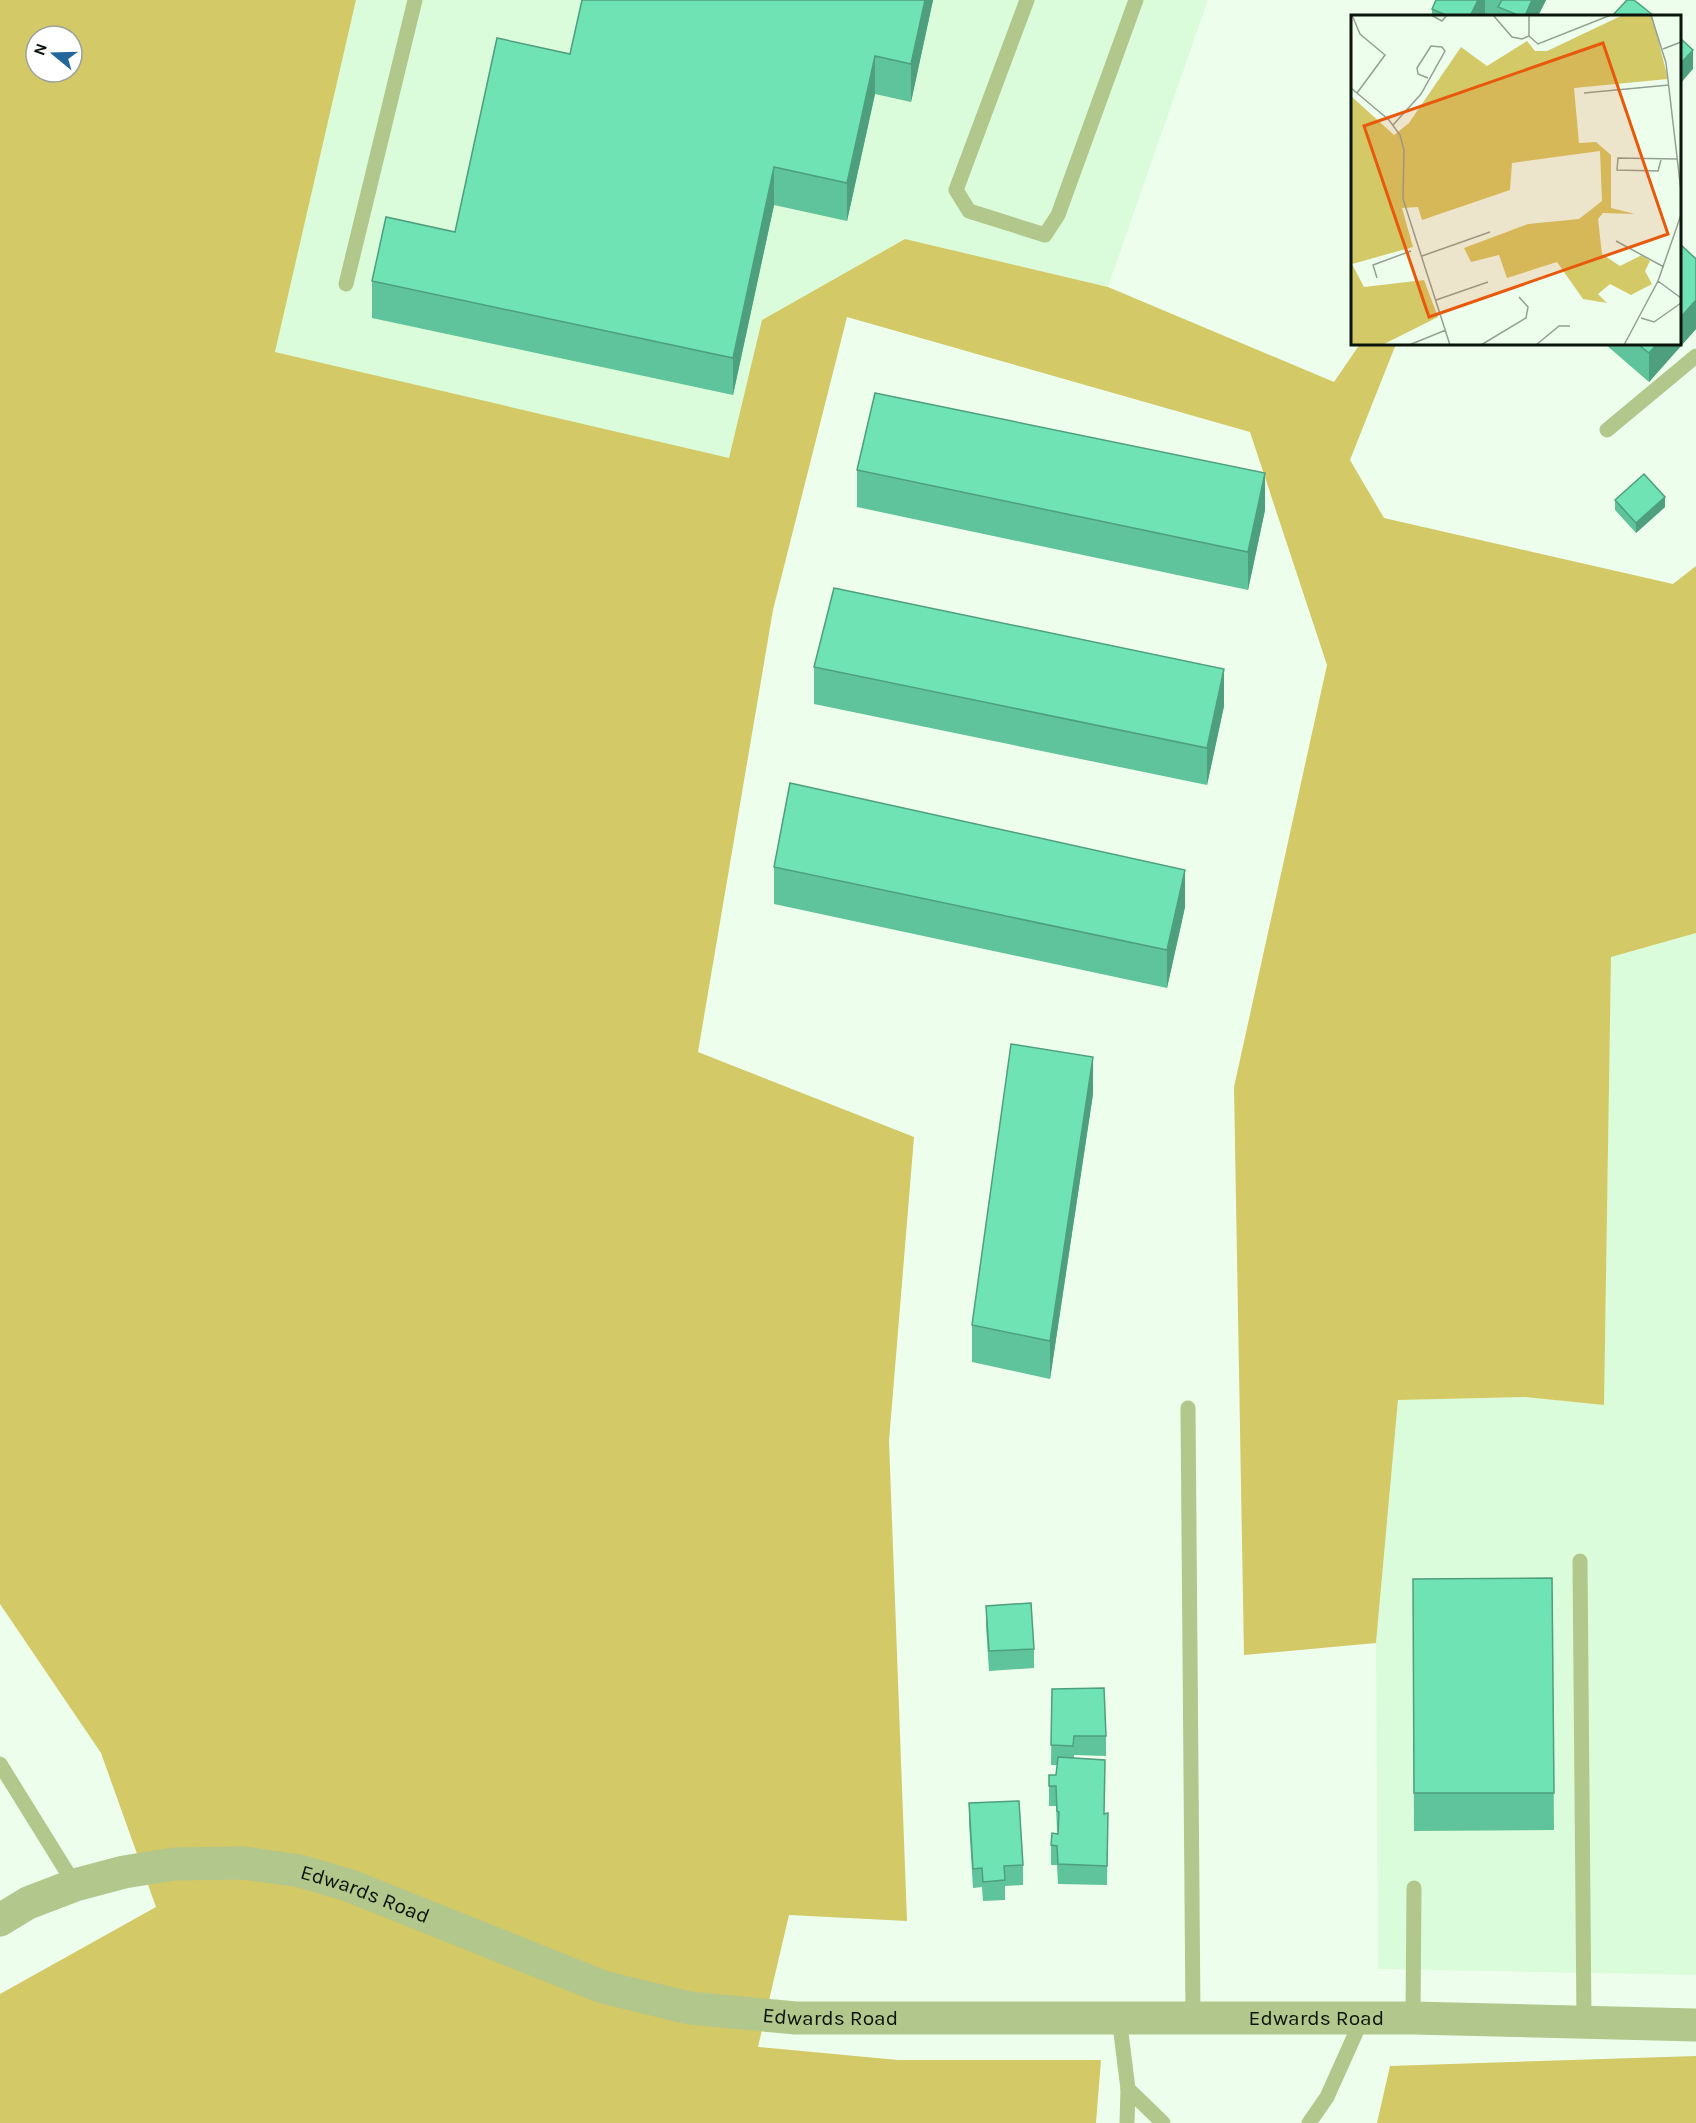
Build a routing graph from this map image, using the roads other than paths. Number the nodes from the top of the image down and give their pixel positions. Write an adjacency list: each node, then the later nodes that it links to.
1 (415, 0): 4 (lane)
2 (1027, 0): 3 (lane)
3 (1136, 0)
4 (346, 284)
5 (1696, 356): 6 (lane)
6 (1607, 430)
7 (1188, 1408): 14 (lane)
8 (1580, 1562): 17 (lane)
9 (0, 1764): 10 (lane)
10 (75, 1885): 12 (street, Edwards Road); 13 (street, Edwards Road)
11 (1414, 1888): 15 (lane)
12 (0, 1920)
13 (1119, 2017): 14 (street, Edwards Road); 19 (lane)
14 (1193, 2017): 16 (street, Edwards Road)
15 (1413, 2018): 16 (street, Edwards Road); 17 (street, Edwards Road)
16 (1362, 2019): 22 (lane)
17 (1584, 2022): 18 (street, Edwards Road)
18 (1696, 2025)
19 (1128, 2089): 20 (lane); 21 (lane)
20 (1127, 2123)
21 (1163, 2123)
22 (1309, 2123)

